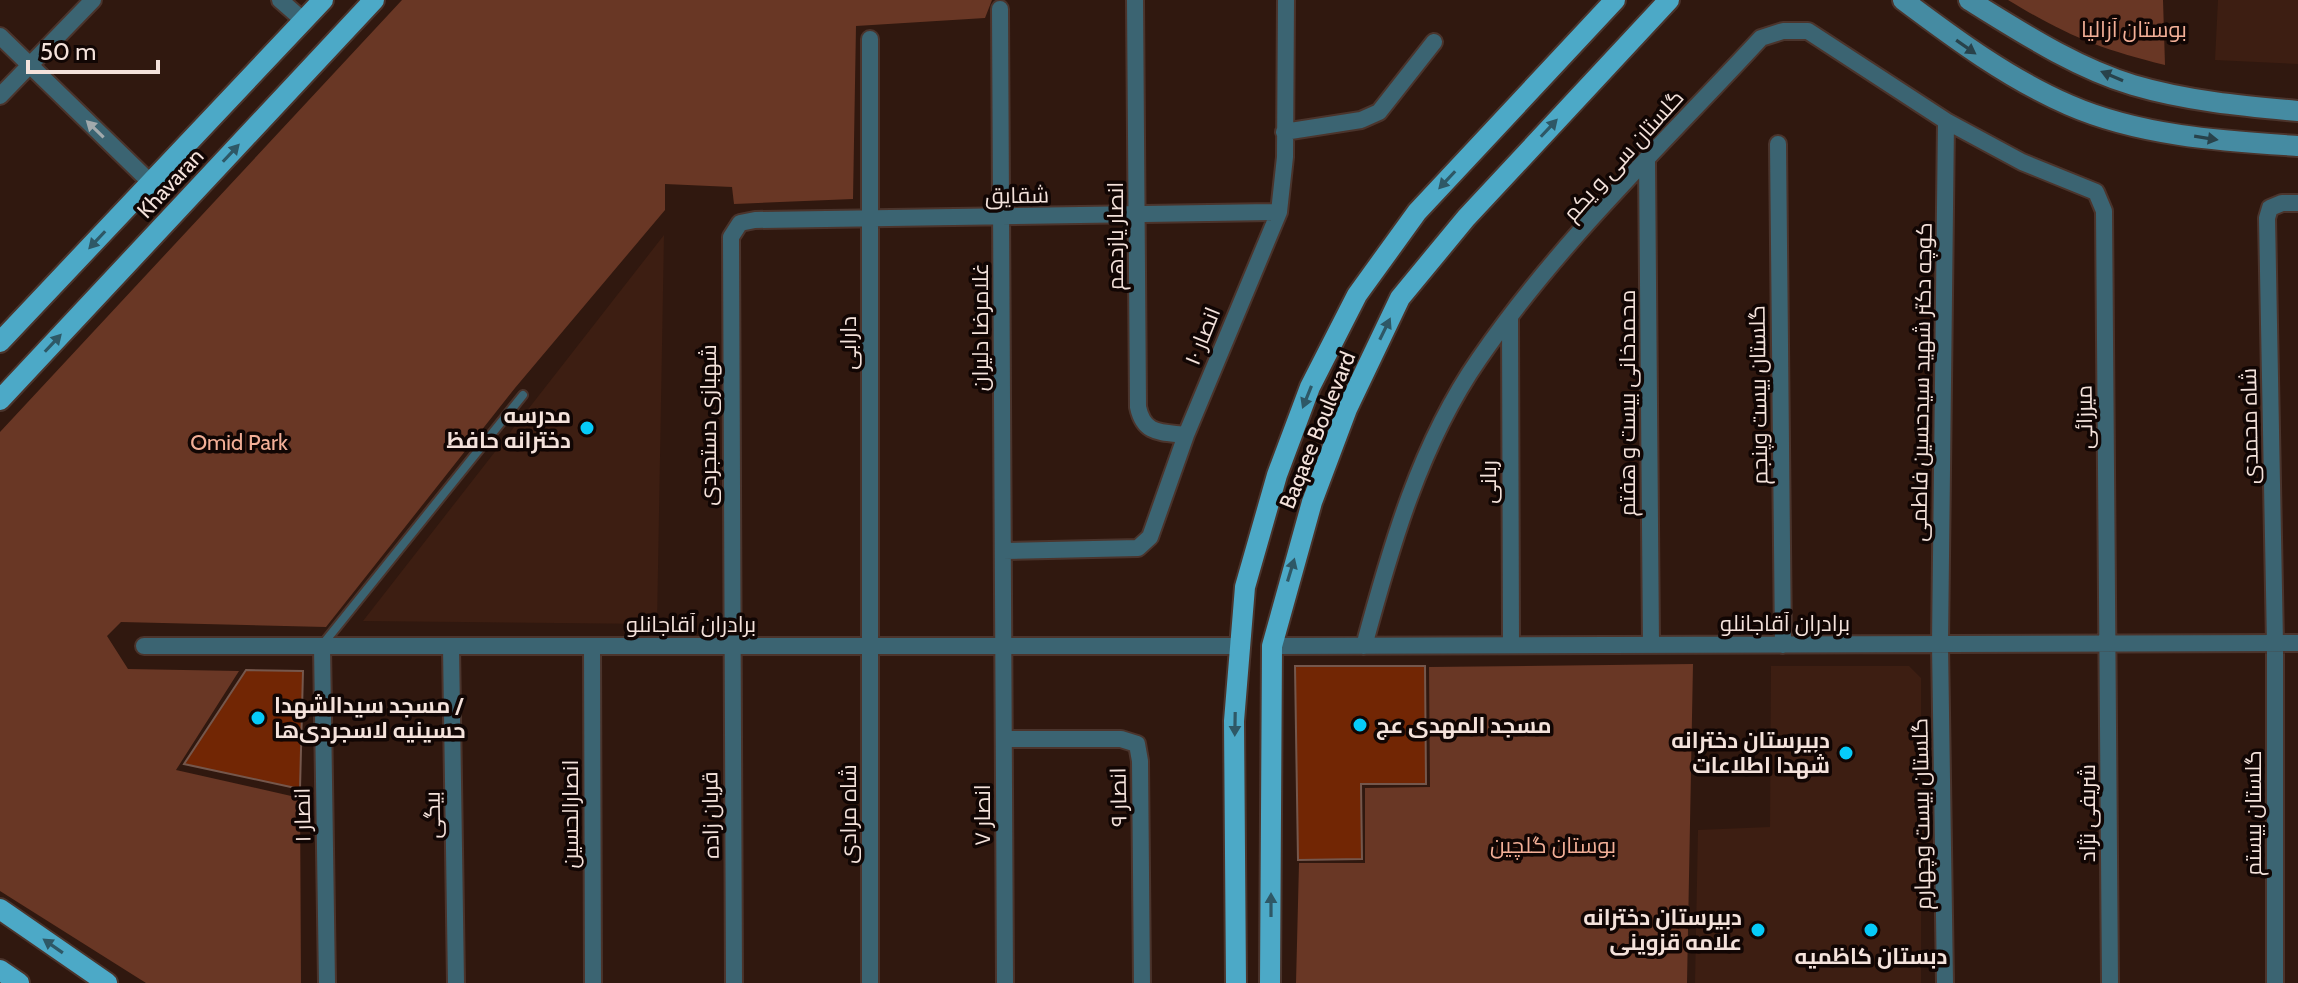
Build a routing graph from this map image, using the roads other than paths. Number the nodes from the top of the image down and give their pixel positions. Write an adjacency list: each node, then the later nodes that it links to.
1 (93, 0): 16 (street)
2 (280, 0): 12 (street)
3 (323, 0): 12 (main road, Khavaran)
4 (374, 0): 35 (main road, Khavaran, one-way to 4)
5 (1135, 0): 28 (street, انصار یازدهم)
6 (1286, 0): 20 (street, انصار ۱۰)
7 (1615, 0): 52 (main road, Baqaee Boulevard, one-way to 52)
8 (1669, 0): 53 (main road, Baqaee Boulevard, one-way to 8)
9 (1903, 0): 22 (main road, one-way to 22)
10 (1969, 0): 18 (main road, one-way to 10)
11 (1000, 9): 29 (street, غلامرضا دلیران)
12 (304, 21): 24 (main road, Khavaran)
13 (0, 36): 16 (street)
14 (870, 39): 31 (street, دارابی)
15 (1434, 42): 20 (street)
16 (30, 65): 17 (street); 24 (street, one-way to 16)
17 (0, 96)
18 (2298, 111)
19 (1946, 121): 23 (street, گلستان سی و یکم); 25 (street, گلستان سی و یکم); 40 (street, کوچه دکتر شهید سیدحسین فاطمی)
20 (1284, 132): 27 (street, انصار ۱۰)
21 (1778, 144): 44 (street, گلستان بیست وپنجم)
22 (2298, 146)
23 (1647, 161): 32 (street, گلستان سی و یکم); 43 (street, محمدخانی بیست و هفتم)
24 (151, 183): 33 (main road, Khavaran, one-way to 33)
25 (2096, 192): 41 (street, میرزائی)
26 (2298, 203): 38 (street, شاه محمدی)
27 (1279, 212): 28 (street, شقایق); 36 (street, انصار ۱۰)
28 (1137, 215): 29 (street, شقایق); 36 (street, انصار یازدهم)
29 (1001, 218): 31 (street, شقایق); 37 (street, غلامرضا دلیران)
30 (755, 220): 31 (street, شقایق); 49 (street, شهبازی دستجردی)
31 (870, 220): 50 (street, دارابی)
32 (1510, 319): 42 (street, ربانی); 54 (street, گلستان سی و یکم)
33 (0, 342)
34 (523, 395): 46 (lane)
35 (0, 400)
36 (1186, 435): 37 (street, انصار ۱۰)
37 (1003, 551): 51 (street, غلامرضا دلیران)
38 (2275, 643): 39 (street, برادران آقاجانلو); 41 (street, برادران آقاجانلو); 71 (street, گلستان بیستم)
39 (2298, 643)
40 (1940, 644): 41 (street, برادران آقاجانلو); 44 (street, برادران آقاجانلو); 69 (street, گلستان بیست وچهارم)
41 (2109, 644): 70 (street, شریفی نژاد)
42 (1511, 645): 43 (street, برادران آقاجانلو); 54 (street, برادران آقاجانلو)
43 (1651, 645): 44 (street, برادران آقاجانلو)
44 (1783, 645)
45 (144, 646): 46 (street, برادران آقاجانلو)
46 (322, 646): 47 (street, برادران آقاجانلو); 60 (street, انصار ۱)
47 (451, 646): 48 (street, برادران آقاجانلو); 61 (street, بیگی)
48 (592, 646): 49 (street, برادران آقاجانلو); 62 (street, انصارالحسین)
49 (730, 646): 50 (street, برادران آقاجانلو); 63 (street, قربان زاده)
50 (869, 646): 51 (street, برادران آقاجانلو); 64 (street, شاه مرادی)
51 (1003, 646): 52 (street, برادران آقاجانلو); 55 (street, انصار ۷)
52 (1237, 646): 53 (main road); 67 (main road, Baqaee Boulevard, one-way to 67)
53 (1272, 646): 54 (street, برادران آقاجانلو); 68 (main road, Baqaee Boulevard, one-way to 53)
54 (1364, 646)
55 (1004, 739): 65 (street, انصار ۷); 66 (street, انصار ۹)
56 (0, 910): 59 (main road, one-way to 56)
57 (0, 970): 58 (main road)
58 (19, 983)
59 (107, 983)
60 (327, 983)
61 (456, 983)
62 (593, 983)
63 (734, 983)
64 (870, 983)
65 (1005, 983)
66 (1142, 983)
67 (1236, 983)
68 (1270, 983)
69 (1945, 983)
70 (2110, 983)
71 (2275, 983)

